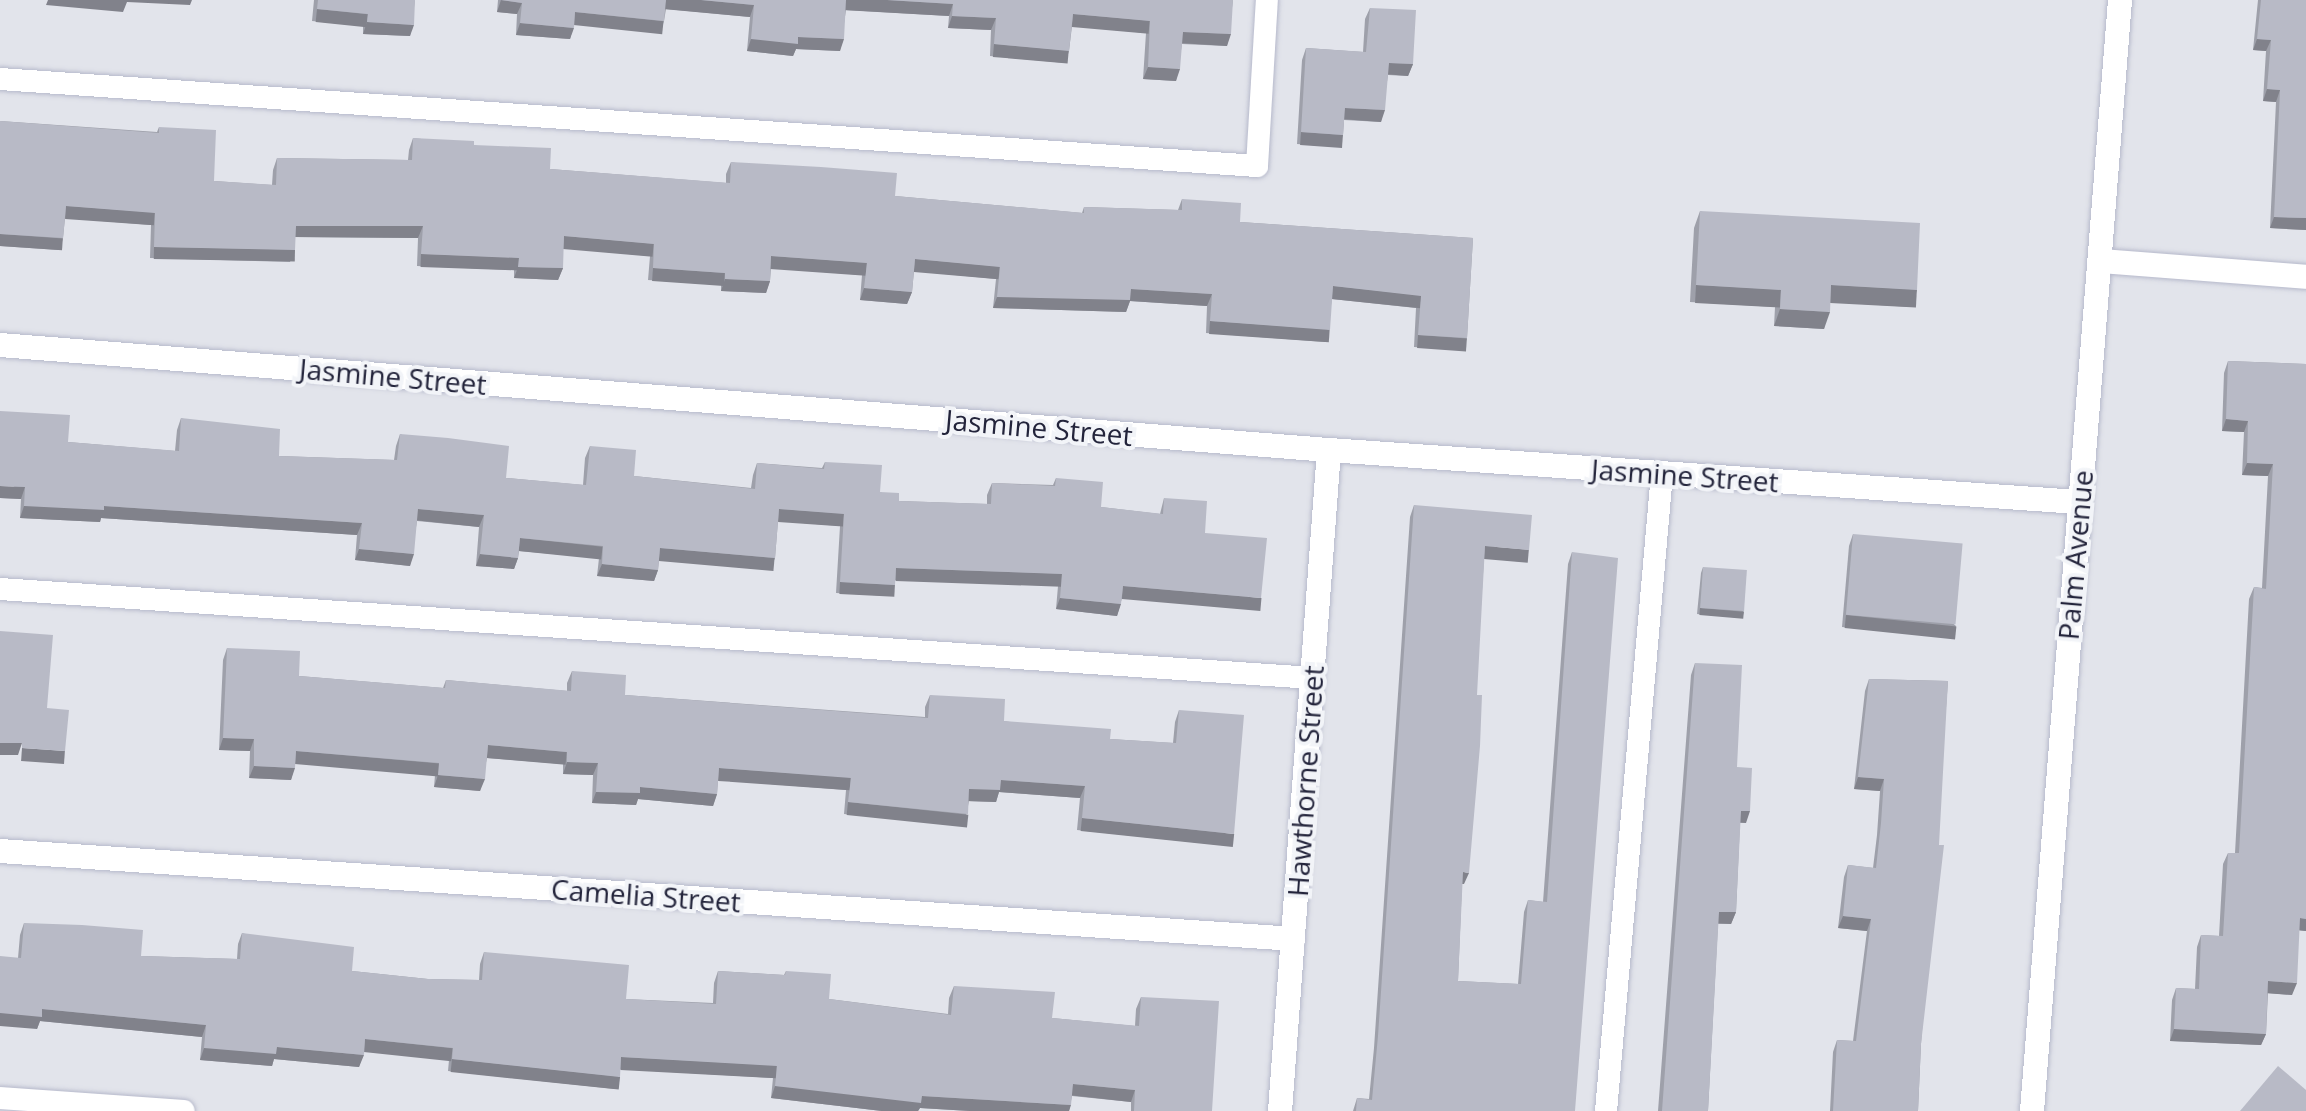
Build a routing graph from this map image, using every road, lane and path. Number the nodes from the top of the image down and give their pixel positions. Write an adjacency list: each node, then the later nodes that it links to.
1 (1267, 0): 3 (lane)
2 (2120, 0): 4 (street, Palm Avenue)
3 (0, 79)
4 (2100, 261): 5 (street); 9 (street, Palm Avenue)
5 (2306, 277)
6 (0, 345): 7 (street, Jasmine Street)
7 (1329, 450): 8 (street, Jasmine Street); 11 (street, Hawthorne Street)
8 (1662, 474): 9 (street, Jasmine Street); 17 (lane)
9 (2079, 502): 18 (street, Palm Avenue)
10 (0, 589): 11 (lane)
11 (1312, 678): 13 (street, Hawthorne Street)
12 (0, 851): 13 (street, Camelia Street)
13 (1293, 939): 16 (street, Hawthorne Street)
14 (0, 1098): 15 (lane)
15 (184, 1111)
16 (1280, 1111)
17 (1606, 1111)
18 (2032, 1111)

